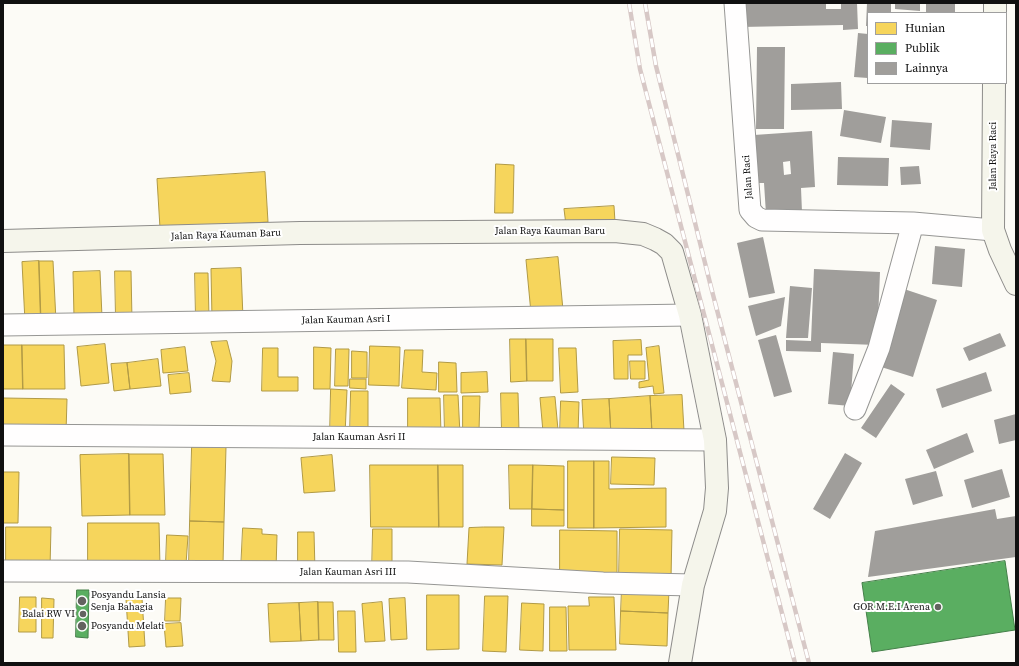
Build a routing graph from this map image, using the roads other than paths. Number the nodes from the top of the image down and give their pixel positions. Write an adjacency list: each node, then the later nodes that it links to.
1 (735, 3): 3 (street, Jalan Raci)
2 (994, 84): 4 (street, Jalan Raya Raci)
3 (912, 223): 4 (street, Jalan Raci); 9 (street)
4 (993, 230): 6 (street, Jalan Raya Raci)
5 (3, 241): 7 (street, Jalan Raya Kauman Baru)
6 (1016, 284)
7 (690, 315): 8 (street, Jalan Kauman Asri I); 11 (street, Jalan Raya Kauman Baru)
8 (3, 325)
9 (855, 409)
10 (3, 435): 11 (street, Jalan Kauman Asri II)
11 (715, 440): 13 (street, Jalan Raya Kauman Baru)
12 (3, 571): 13 (street, Jalan Kauman Asri III)
13 (693, 585): 14 (street, Jalan Raya Kauman Baru)
14 (680, 663)

